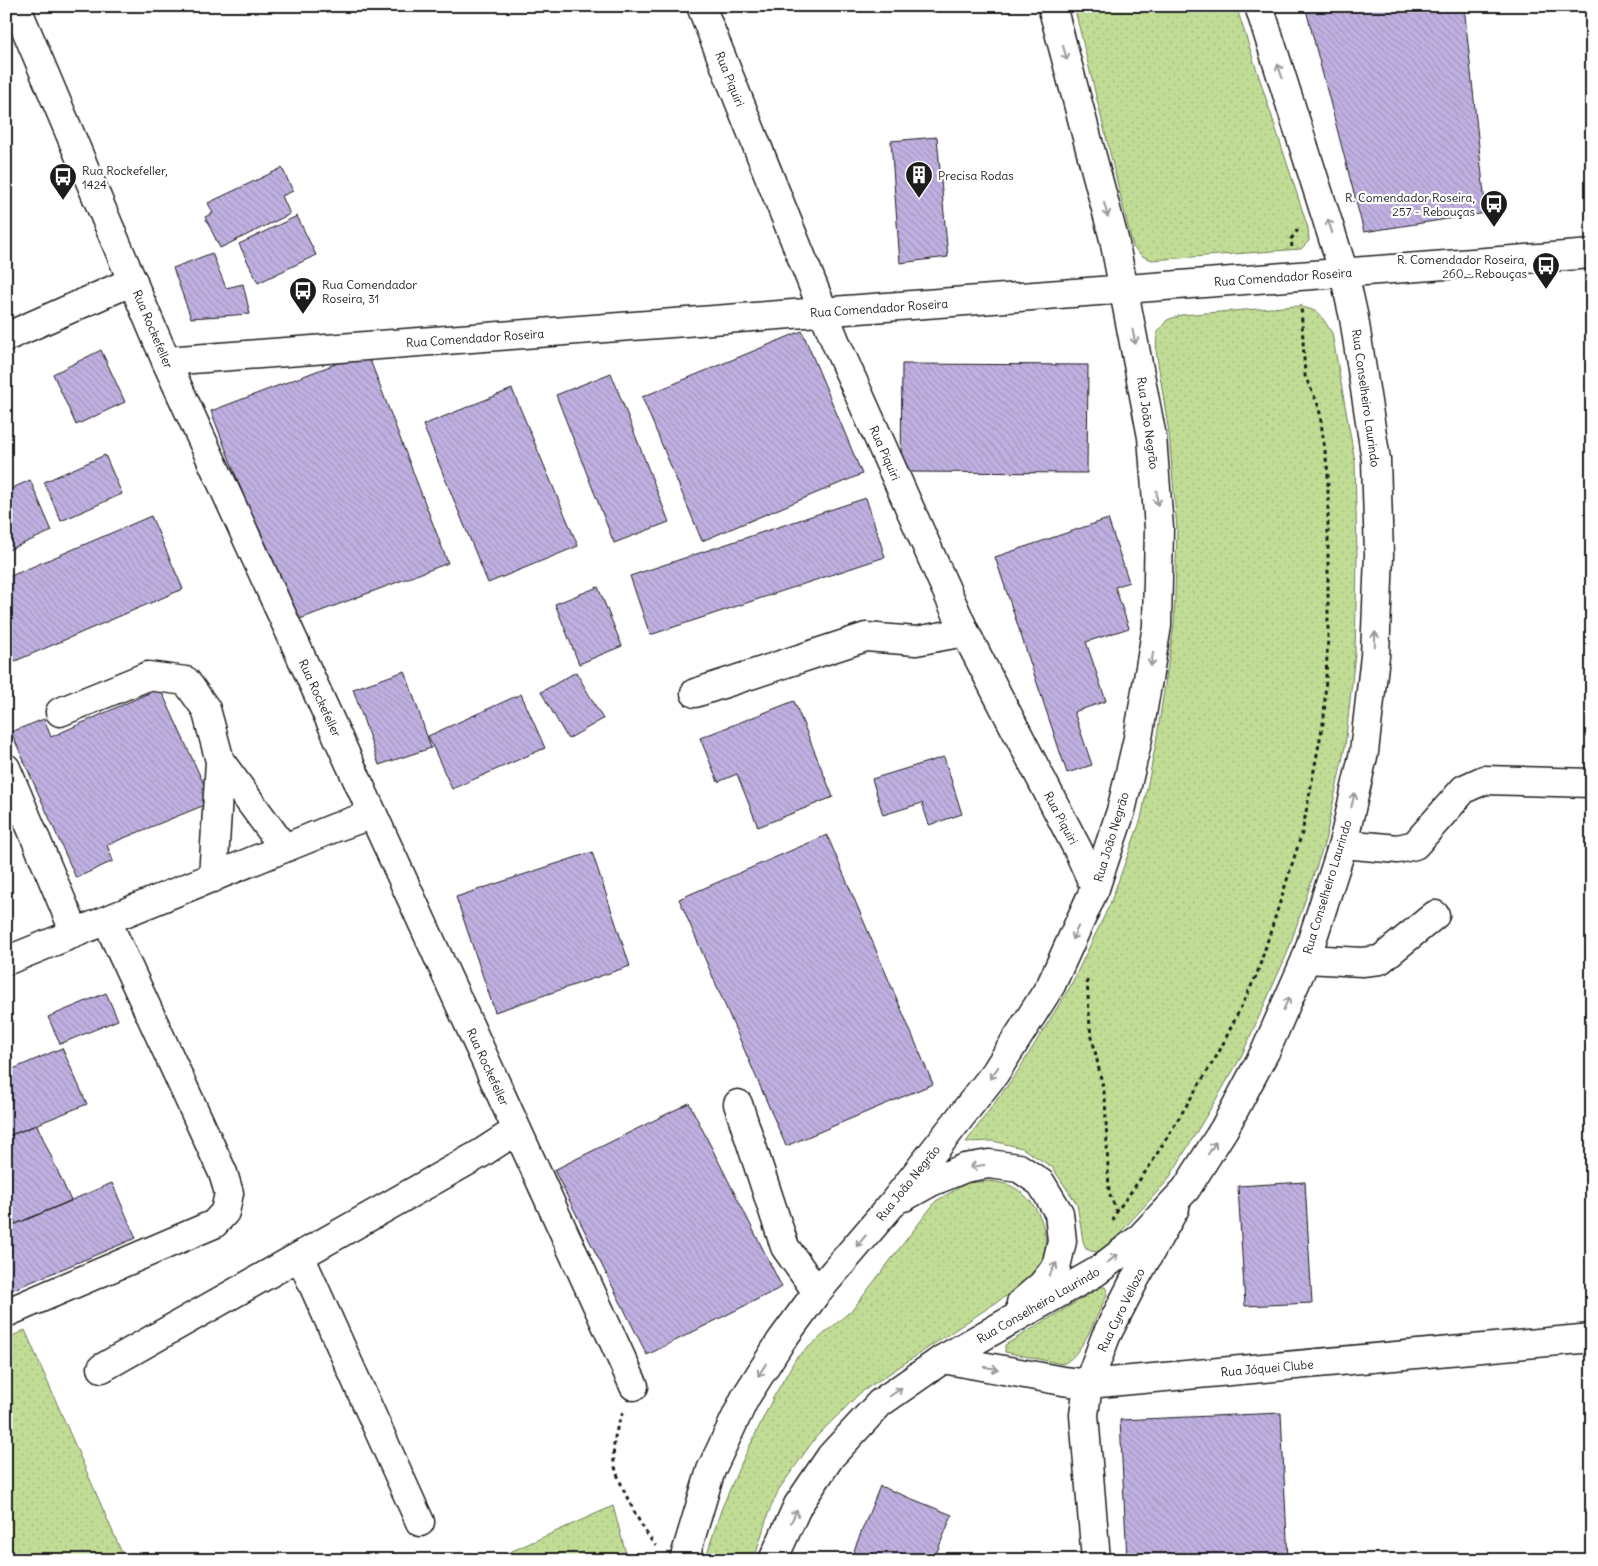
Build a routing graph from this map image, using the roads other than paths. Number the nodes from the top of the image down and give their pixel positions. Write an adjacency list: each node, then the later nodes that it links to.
1 (16, 6): 7 (main road, Rua Rockefeller)
2 (701, 6): 9 (main road, Rua Piquiri)
3 (1052, 6): 8 (main road, Rua João Negrão, one-way to 8)
4 (1259, 6): 6 (main road, Rua Conselheiro Laurindo, one-way to 4)
5 (1592, 254): 6 (main road, Rua Comendador Roseira)
6 (1344, 273): 8 (main road, Rua Comendador Roseira); 19 (main road, Rua Conselheiro Laurindo, one-way to 6)
7 (133, 281): 10 (main road); 11 (main road, Rua Rockefeller)
8 (1124, 289): 9 (main road, Rua Comendador Roseira); 22 (main road, Rua João Negrão, one-way to 22)
9 (824, 312): 11 (main road, Rua Comendador Roseira); 12 (main road, Rua Piquiri)
10 (6, 337)
11 (166, 361): 18 (main road, Rua Rockefeller)
12 (964, 632): 13 (main road); 22 (main road, Rua Piquiri)
13 (695, 693)
14 (60, 712): 15 (main road)
15 (220, 761): 20 (main road); 21 (main road)
16 (6, 768): 25 (main road)
17 (1592, 783): 19 (main road)
18 (373, 814): 20 (main road); 29 (main road, Rua Rockefeller)
19 (1343, 844): 26 (main road, Rua Conselheiro Laurindo)
20 (284, 848): 21 (main road)
21 (213, 878): 24 (main road)
22 (1095, 888): 31 (main road, Rua João Negrão, one-way to 31)
23 (1435, 915): 26 (main road)
24 (107, 921): 25 (main road); 34 (main road)
25 (75, 933): 27 (main road)
26 (1306, 959): 30 (main road, Rua Conselheiro Laurindo, one-way to 26)
27 (6, 960)
28 (738, 1104): 33 (main road)
29 (517, 1130): 32 (main road); 40 (main road, Rua Rockefeller)
30 (1186, 1189): 36 (main road, Rua Conselheiro Laurindo, one-way to 30); 39 (main road, Rua Cyro Vellozo)
31 (894, 1203): 33 (main road, Rua João Negrão, one-way to 33); 36 (main road, one-way to 31)
32 (300, 1256): 38 (main road); 41 (main road)
33 (817, 1292): 42 (main road, Rua João Negrão, one-way to 42)
34 (6, 1312)
35 (1592, 1338): 39 (main road, Rua Jóquei Clube)
36 (980, 1339): 37 (main road, Rua Conselheiro Laurindo)
37 (943, 1359): 39 (main road, Rua Jóquei Clube, one-way to 39); 43 (main road, Rua Conselheiro Laurindo, one-way to 37)
38 (102, 1368)
39 (1088, 1384): 44 (main road, Rua Cyro Vellozo)
40 (634, 1386)
41 (420, 1522)
42 (684, 1560)
43 (773, 1560)
44 (1096, 1560)

